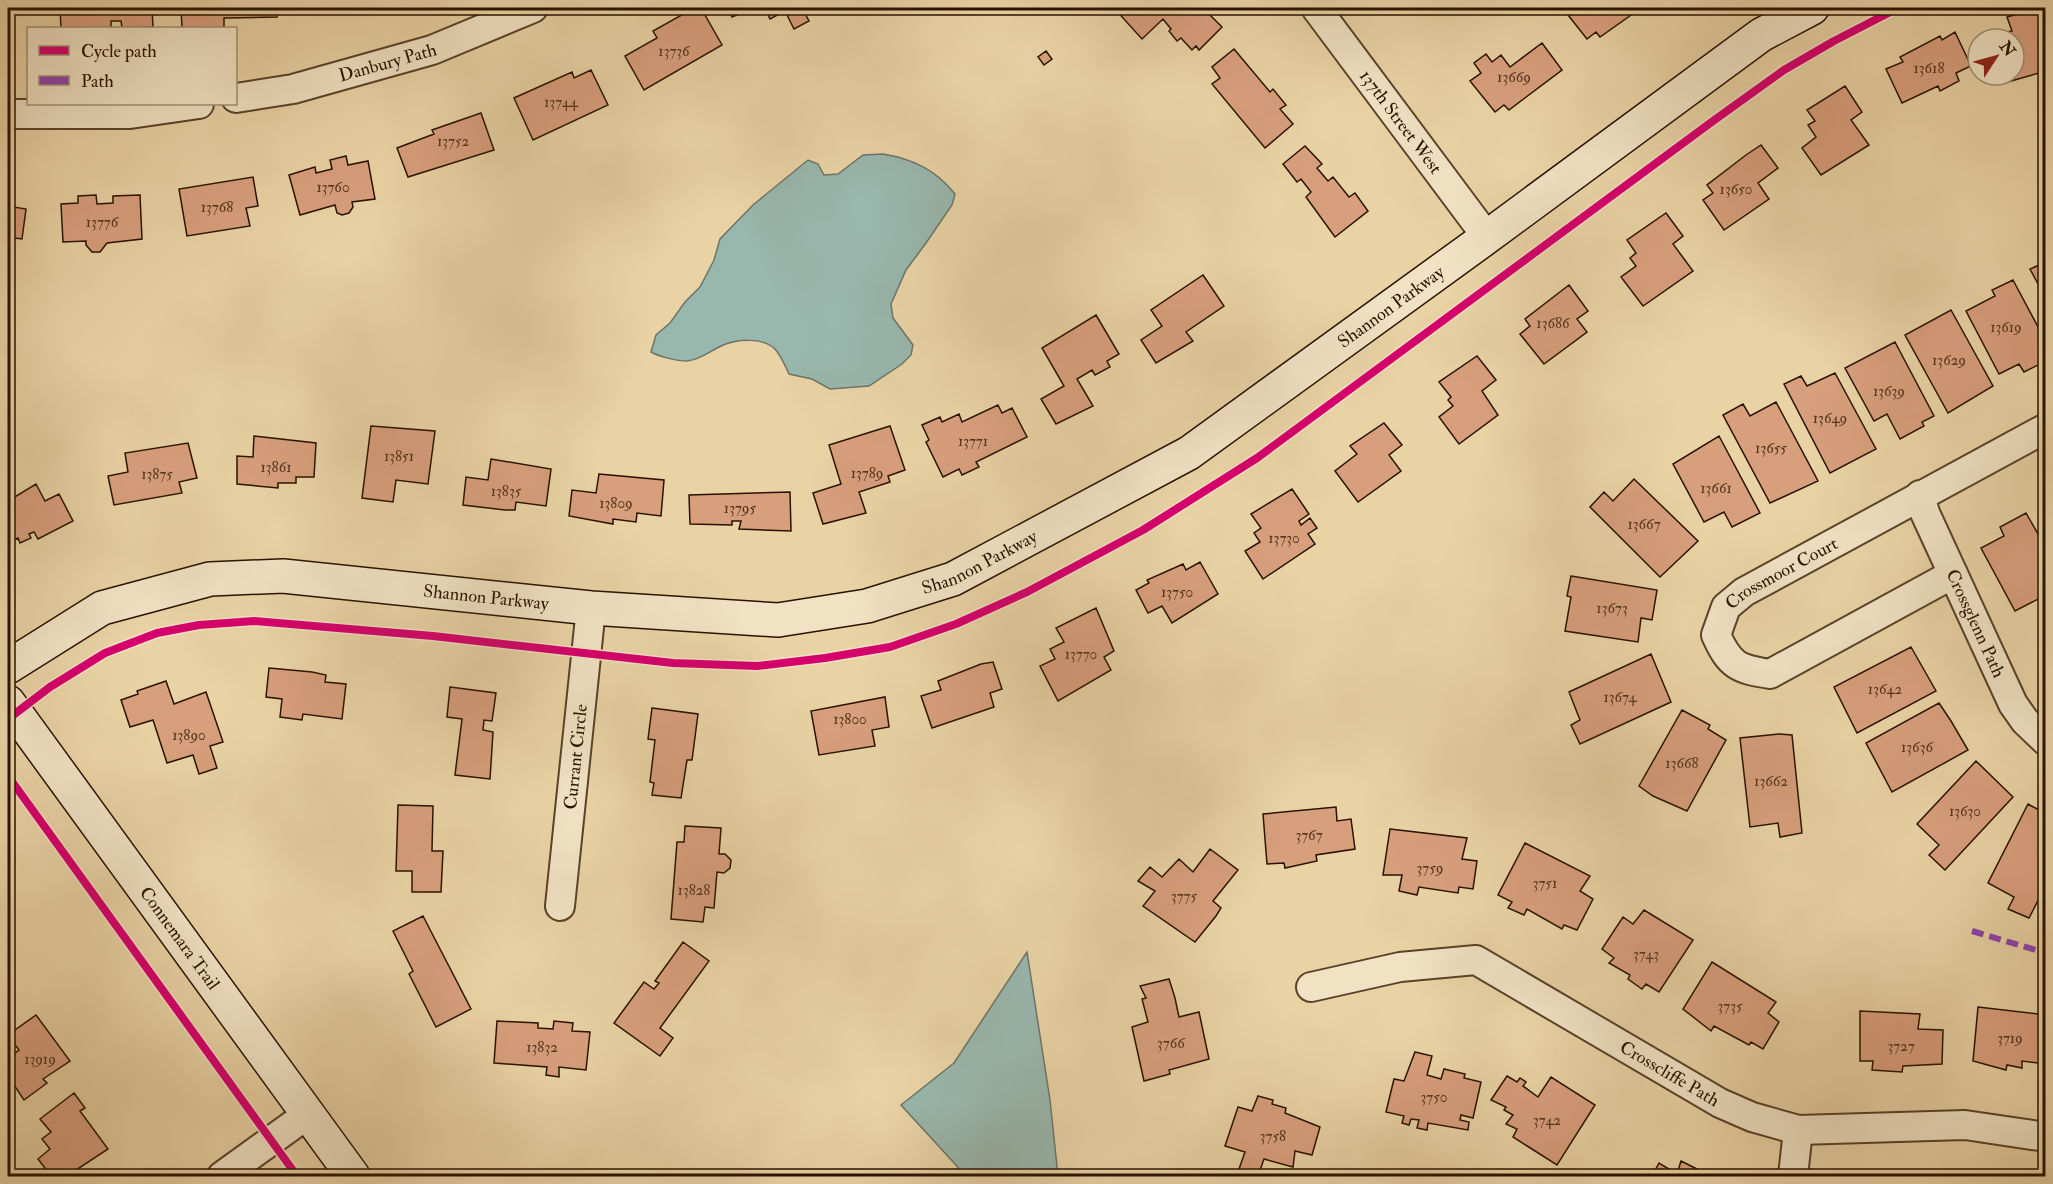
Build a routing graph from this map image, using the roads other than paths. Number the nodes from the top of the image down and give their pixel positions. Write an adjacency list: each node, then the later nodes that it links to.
1 (533, 8): 4 (street, Danbury Path)
2 (1316, 8): 7 (street, 137th Street West)
3 (1812, 8): 7 (street, Shannon Parkway)
4 (237, 98)
5 (192, 105): 6 (street)
6 (8, 114)
7 (1487, 237): 11 (street, Shannon Parkway)
8 (2046, 428): 9 (street, Crossmoor Court)
9 (1920, 495): 10 (street, Crossglenn Path); 10 (street, Crossmoor Court)
10 (1953, 574): 14 (street, Crossglenn Path)
11 (591, 608): 12 (street, Shannon Parkway); 15 (street, Currant Circle)
12 (8, 668)
13 (8, 702): 17 (street, Connemara Trail)
14 (2046, 741)
15 (560, 906)
16 (1311, 987): 18 (street, Crosscliffe Path)
17 (308, 1114): 20 (street); 21 (street, Connemara Trail)
18 (1798, 1130): 19 (street, Crosscliffe Path); 22 (street)
19 (2046, 1137)
20 (222, 1176)
21 (353, 1176)
22 (1793, 1176)

